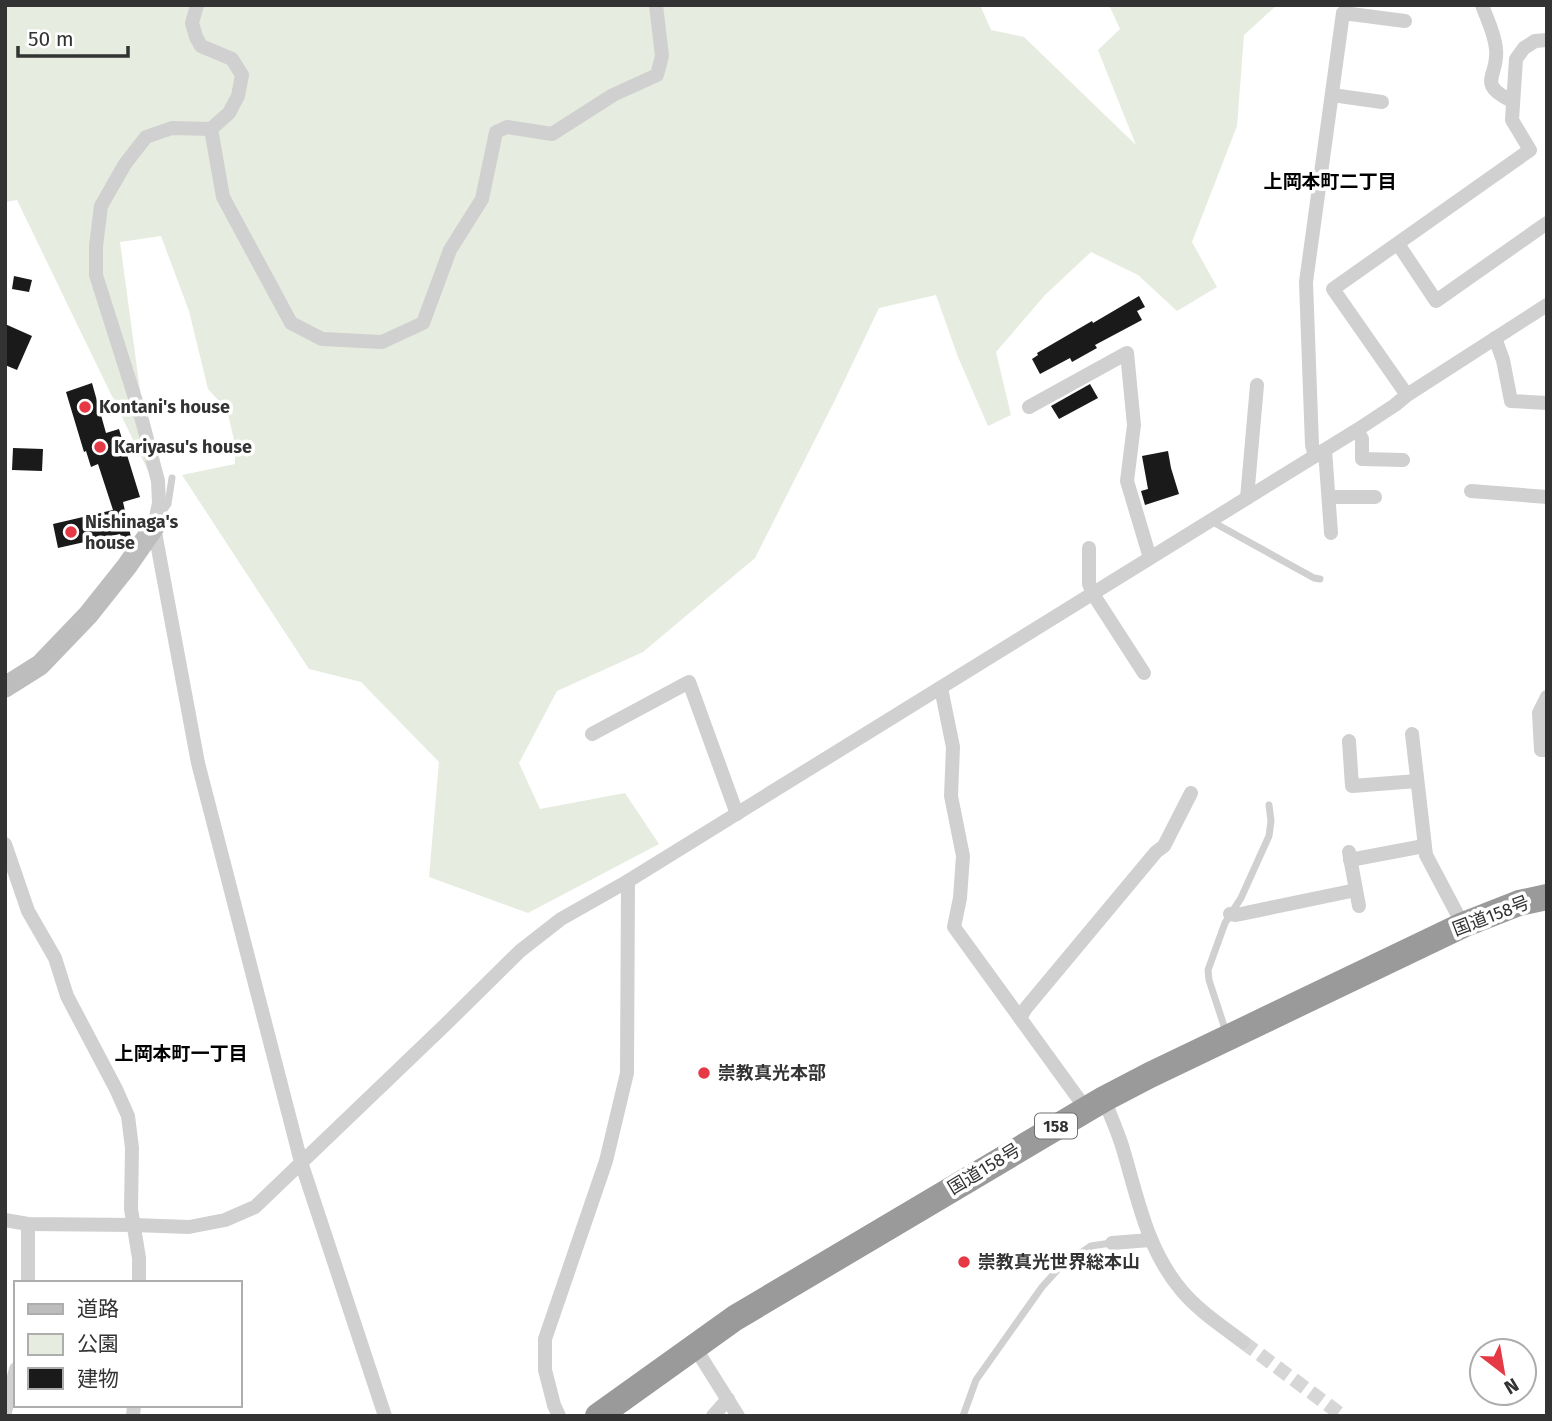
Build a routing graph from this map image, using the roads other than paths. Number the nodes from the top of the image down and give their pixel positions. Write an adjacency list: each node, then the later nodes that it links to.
1 (197, 5): 9 (street)
2 (656, 5): 9 (street)
3 (1482, 5): 7 (street)
4 (1405, 21): 6 (street)
5 (1547, 40): 7 (street)
6 (1332, 94): 8 (street); 19 (street)
7 (1513, 101): 11 (street)
8 (1382, 102)
9 (211, 130): 28 (street)
10 (1547, 223): 11 (street)
11 (1398, 244): 15 (street)
12 (1547, 305): 13 (street)
13 (1495, 338): 15 (street); 16 (street)
14 (1257, 385): 26 (street)
15 (1407, 395): 18 (street)
16 (1547, 403)
17 (1029, 407): 31 (street)
18 (1357, 429): 19 (street); 20 (street)
19 (1320, 453): 23 (street); 26 (street)
20 (1403, 460)
21 (172, 478): 28 (lane)
22 (1471, 491): 25 (street)
23 (1329, 497): 24 (street); 29 (street)
24 (1375, 497)
25 (1547, 497)
26 (1247, 498): 27 (street)
27 (1210, 521): 31 (street); 32 (lane)
28 (154, 527): 35 (street); 57 (street)
29 (1331, 533)
30 (1089, 548): 33 (street)
31 (1150, 558): 33 (street)
32 (1320, 579)
33 (1093, 594): 34 (street); 36 (street)
34 (1144, 673)
35 (5, 687)
36 (941, 688): 45 (street); 54 (street)
37 (1547, 697): 41 (street)
38 (592, 734): 45 (street)
39 (1412, 734): 42 (street)
40 (1349, 741): 42 (street)
41 (1547, 750)
42 (1417, 781): 47 (street)
43 (1191, 793): 54 (street)
44 (1269, 805): 52 (lane)
45 (737, 814): 48 (street)
46 (5, 844): 60 (street)
47 (1424, 846): 49 (street); 53 (street)
48 (628, 881): 57 (street); 71 (street)
49 (1356, 890): 51 (street); 52 (street)
50 (1547, 897): 53 (highway, 国道158号 / 158)
51 (1359, 906)
52 (1230, 914): 55 (lane)
53 (1463, 925): 55 (highway, 国道158号 / 158)
54 (1020, 1018): 56 (street)
55 (1228, 1038): 56 (highway, 国道158号 / 158)
56 (1095, 1104): 61 (street); 66 (highway, 国道158号 / 158)
57 (301, 1162): 60 (street); 70 (street)
58 (5, 1220): 59 (street)
59 (29, 1224): 60 (street); 63 (street)
60 (134, 1225): 64 (street)
61 (1150, 1240): 62 (street); 65 (street)
62 (1112, 1243): 75 (lane)
63 (28, 1281)
64 (139, 1281)
65 (1243, 1342)
66 (694, 1346): 68 (street); 72 (highway, 国道158号 / 158)
67 (14, 1377): 69 (street)
68 (728, 1399): 73 (street); 74 (street)
69 (5, 1412)
70 (385, 1416)
71 (559, 1416)
72 (598, 1416)
73 (713, 1416)
74 (738, 1416)
75 (963, 1416)

